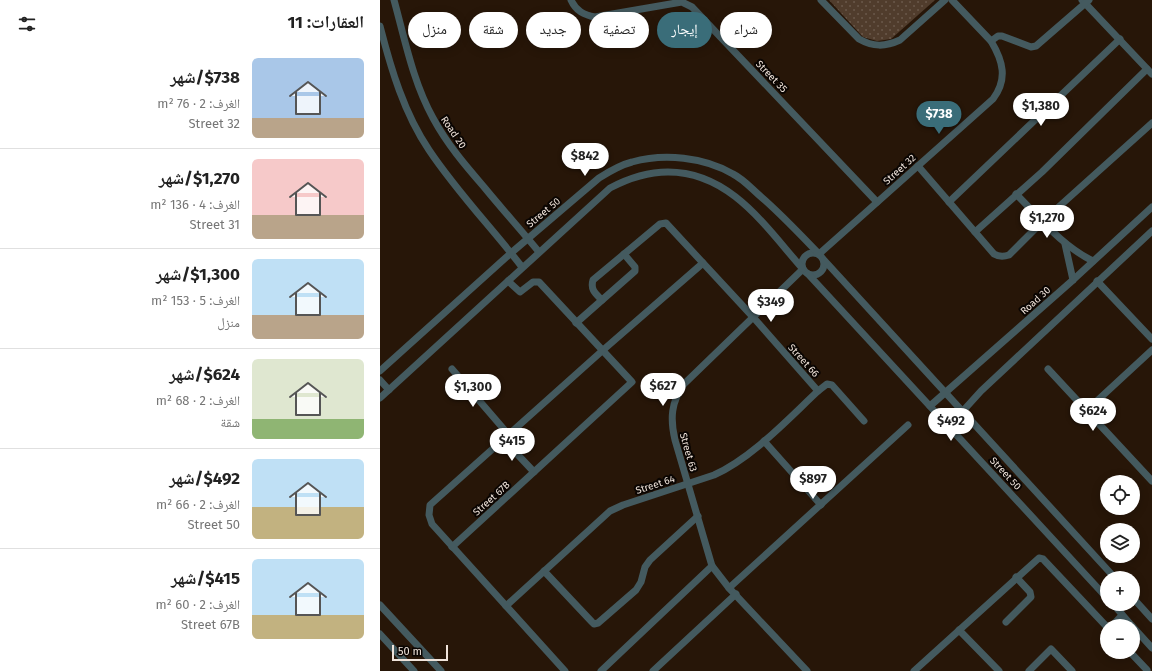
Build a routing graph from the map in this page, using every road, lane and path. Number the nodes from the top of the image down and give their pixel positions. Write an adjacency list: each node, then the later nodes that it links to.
1 (394, 0): 22 (street, Road 20)
2 (571, 0): 16 (street, Street 35)
3 (821, 0): 4 (street)
4 (945, 0)
5 (952, 0): 9 (street, Street 32)
6 (1086, 1): 8 (street); 9 (street)
7 (380, 26): 11 (street)
8 (1120, 39): 12 (street); 17 (street)
9 (991, 41): 14 (street, Street 32)
10 (380, 46): 11 (street)
11 (386, 51): 25 (street)
12 (1150, 72): 15 (street)
13 (1152, 123): 19 (street)
14 (918, 166): 16 (street, Street 32); 17 (street)
15 (1016, 194): 19 (street); 21 (street)
16 (877, 202): 27 (street, Street 32)
17 (949, 202): 21 (street)
18 (1152, 207): 28 (street, Road 30)
19 (1043, 221): 21 (street); 23 (street)
20 (1152, 231): 34 (street)
21 (975, 232)
22 (528, 239): 24 (street, Road 20); 25 (street, Street 50); 27 (street, Street 50)
23 (1065, 244): 28 (street); 32 (street)
24 (539, 252): 30 (street, Street 50); 31 (street, Street 50)
25 (511, 253): 30 (street); 43 (street, Street 50)
26 (624, 254): 29 (street, Street 66); 35 (street); 35 (street)
27 (820, 256): 31 (street); 31 (street); 47 (street, Street 50)
28 (1093, 261): 32 (street, Road 30)
29 (703, 263): 36 (street, Street 66); 40 (street)
30 (522, 267): 33 (street, Street 50)
31 (804, 270): 36 (street, Street 63); 49 (street, Street 50)
32 (1073, 280): 47 (street, Road 30)
33 (508, 281): 37 (street); 45 (street, Street 50)
34 (1097, 281): 38 (street); 51 (street)
35 (602, 300): 37 (street)
36 (753, 317): 46 (street, Street 66); 59 (street, Street 63)
37 (576, 323): 40 (street)
38 (1152, 339)
39 (1152, 350): 50 (street)
40 (602, 351): 55 (street); 57 (street, Street 67B)
41 (452, 369): 55 (street)
42 (1048, 369): 50 (street)
43 (380, 371)
44 (380, 380): 45 (street)
45 (389, 390): 48 (street, Street 50)
46 (818, 391): 52 (street, Street 66); 56 (street, Street 64)
47 (944, 393): 49 (street, Road 30); 51 (street, Street 50)
48 (380, 398)
49 (930, 406): 54 (street, Street 50)
50 (1086, 411): 58 (street)
51 (962, 412): 54 (street); 65 (street, Street 50)
52 (864, 421)
53 (908, 425): 60 (street)
54 (948, 426): 68 (street, Street 50)
55 (506, 436): 57 (street); 62 (street)
56 (764, 441): 59 (street, Street 64); 60 (street)
57 (534, 472): 62 (street, Street 67B)
58 (1152, 481)
59 (688, 483): 61 (street, Street 63); 64 (street, Street 64)
60 (821, 505): 67 (street)
61 (698, 516): 63 (street, Street 63); 64 (street)
62 (452, 547): 72 (street)
63 (712, 566): 67 (street, Street 63); 89 (street)
64 (544, 571): 72 (street, Street 64)
65 (1109, 571)
66 (1016, 577): 78 (street); 79 (street); 80 (street)
67 (729, 588): 69 (street, Street 63)
68 (1100, 590)
69 (736, 594): 90 (street); 91 (street, Street 63)
70 (380, 605): 87 (street)
71 (1140, 605): 75 (street)
72 (506, 606): 88 (street)
73 (1119, 611): 74 (street)
74 (1122, 615): 76 (street); 77 (street)
75 (1152, 618)
76 (1118, 619)
77 (1126, 619)
78 (1100, 620)
79 (1006, 622)
80 (959, 630): 92 (street); 93 (street)
81 (380, 634): 86 (street)
82 (1140, 634): 83 (street)
83 (1152, 648)
84 (1137, 659): 85 (street)
85 (1147, 670)
86 (414, 671)
87 (441, 671)
88 (565, 671)
89 (601, 671)
90 (654, 671)
91 (806, 671)
92 (914, 671)
93 (999, 671)
94 (1029, 671): 95 (street)
95 (1072, 671)

